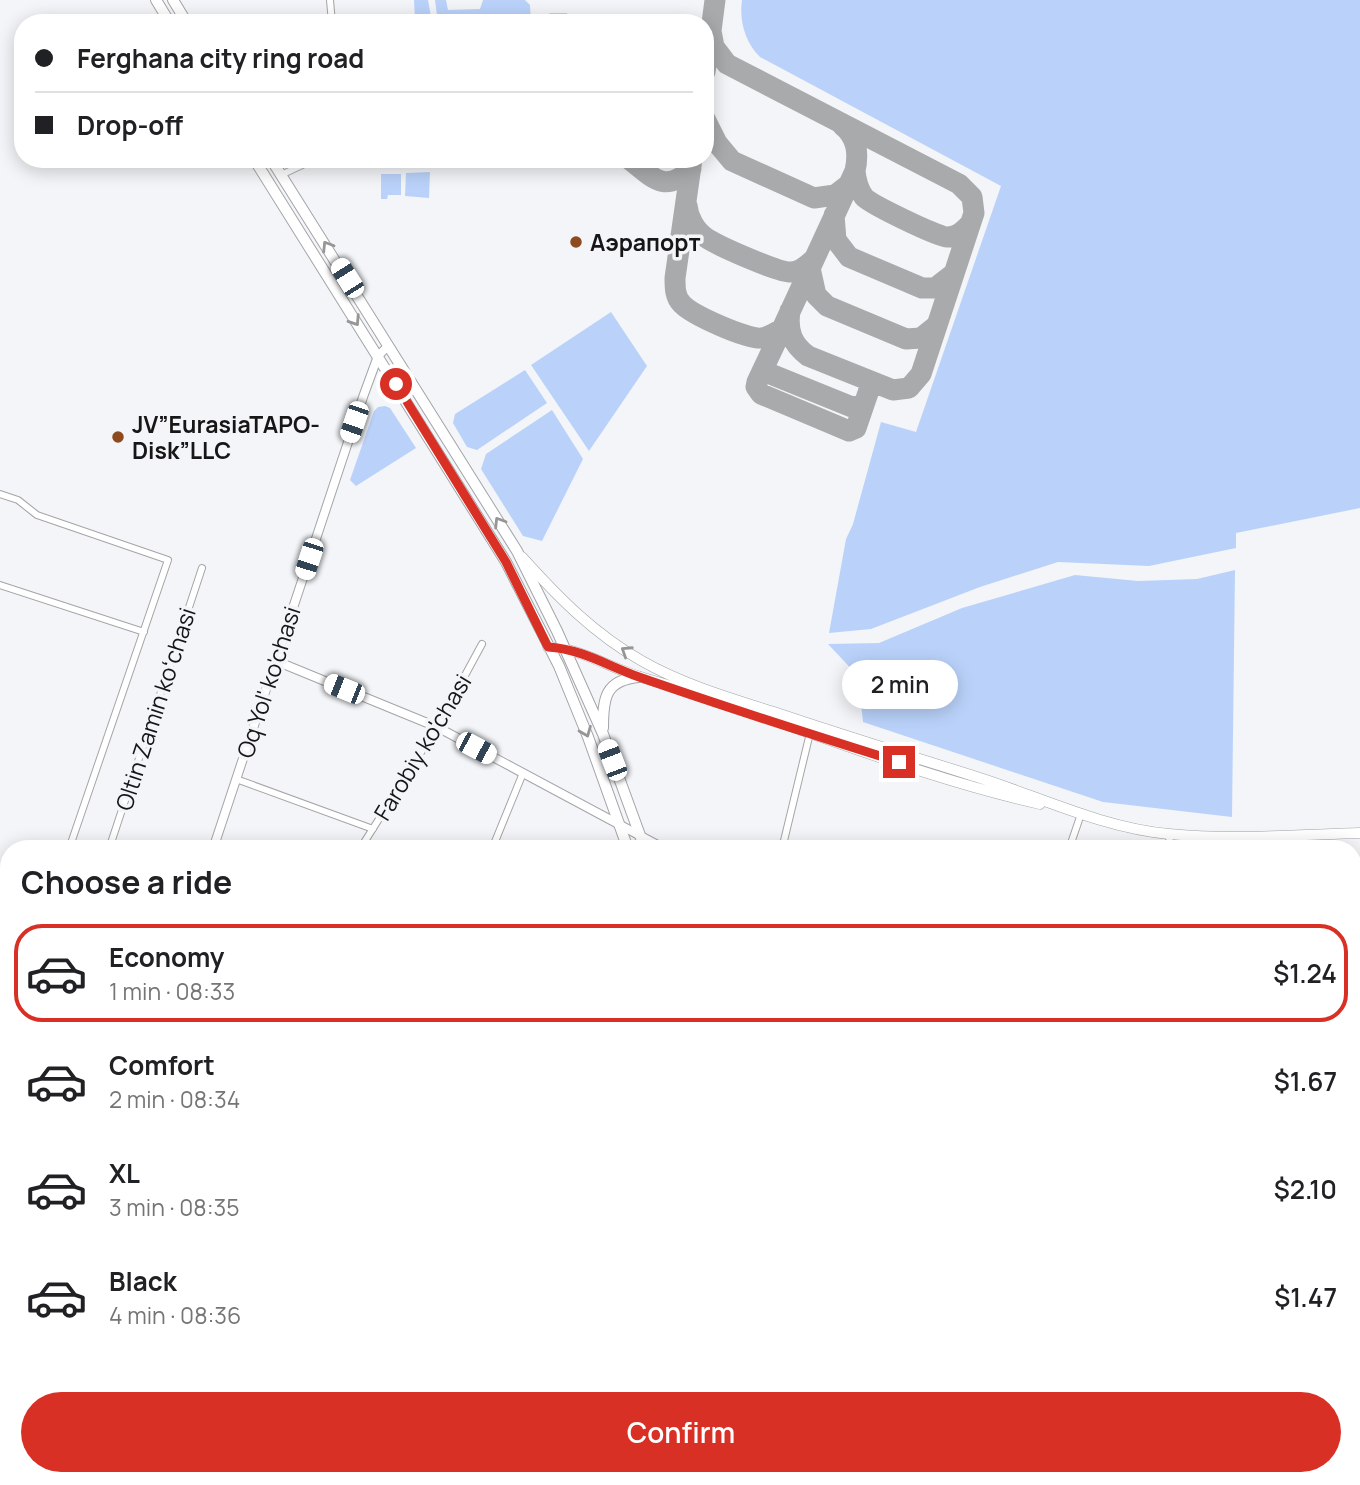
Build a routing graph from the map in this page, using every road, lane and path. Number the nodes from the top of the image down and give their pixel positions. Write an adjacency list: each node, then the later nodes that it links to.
1 (260, 168): 6 (highway, one-way to 6)
2 (277, 168): 4 (highway)
3 (296, 168): 4 (street)
4 (281, 175): 5 (highway, one-way to 4)
5 (388, 346): 6 (street); 8 (highway, one-way to 5)
6 (378, 356): 13 (highway); 15 (street, Oq Yol' ko'chasi)
7 (0, 494): 11 (street)
8 (517, 551): 14 (highway); 22 (main road, one-way to 8)
9 (202, 568): 29 (street, Oltin Zamin koʻchasi)
10 (0, 585): 11 (street)
11 (144, 632): 28 (street)
12 (482, 644): 17 (street, Farobiy ko'chasi)
13 (548, 647): 14 (main road); 23 (highway, one-way to 23)
14 (564, 648): 16 (main road); 19 (highway)
15 (275, 662): 17 (street); 21 (street, Oq Yol' ko'chasi)
16 (639, 677): 18 (main road); 19 (highway)
17 (437, 727): 20 (street); 24 (street, Farobiy ko'chasi)
18 (810, 733): 22 (main road); 36 (street)
19 (603, 734): 27 (highway)
20 (523, 773): 23 (street); 32 (street)
21 (236, 779): 24 (street); 30 (street, Oq Yol' ko'chasi)
22 (1081, 814): 25 (main road); 37 (street)
23 (621, 825): 27 (street); 33 (highway)
24 (373, 829): 31 (street, Farobiy ko'chasi)
25 (1168, 834): 26 (main road); 38 (street)
26 (1360, 834)
27 (641, 837): 34 (highway); 35 (street)
28 (72, 840)
29 (112, 840)
30 (216, 840)
31 (366, 840)
32 (496, 840)
33 (625, 840)
34 (642, 840)
35 (647, 840)
36 (784, 840)
37 (1072, 840)
38 (1170, 840)

